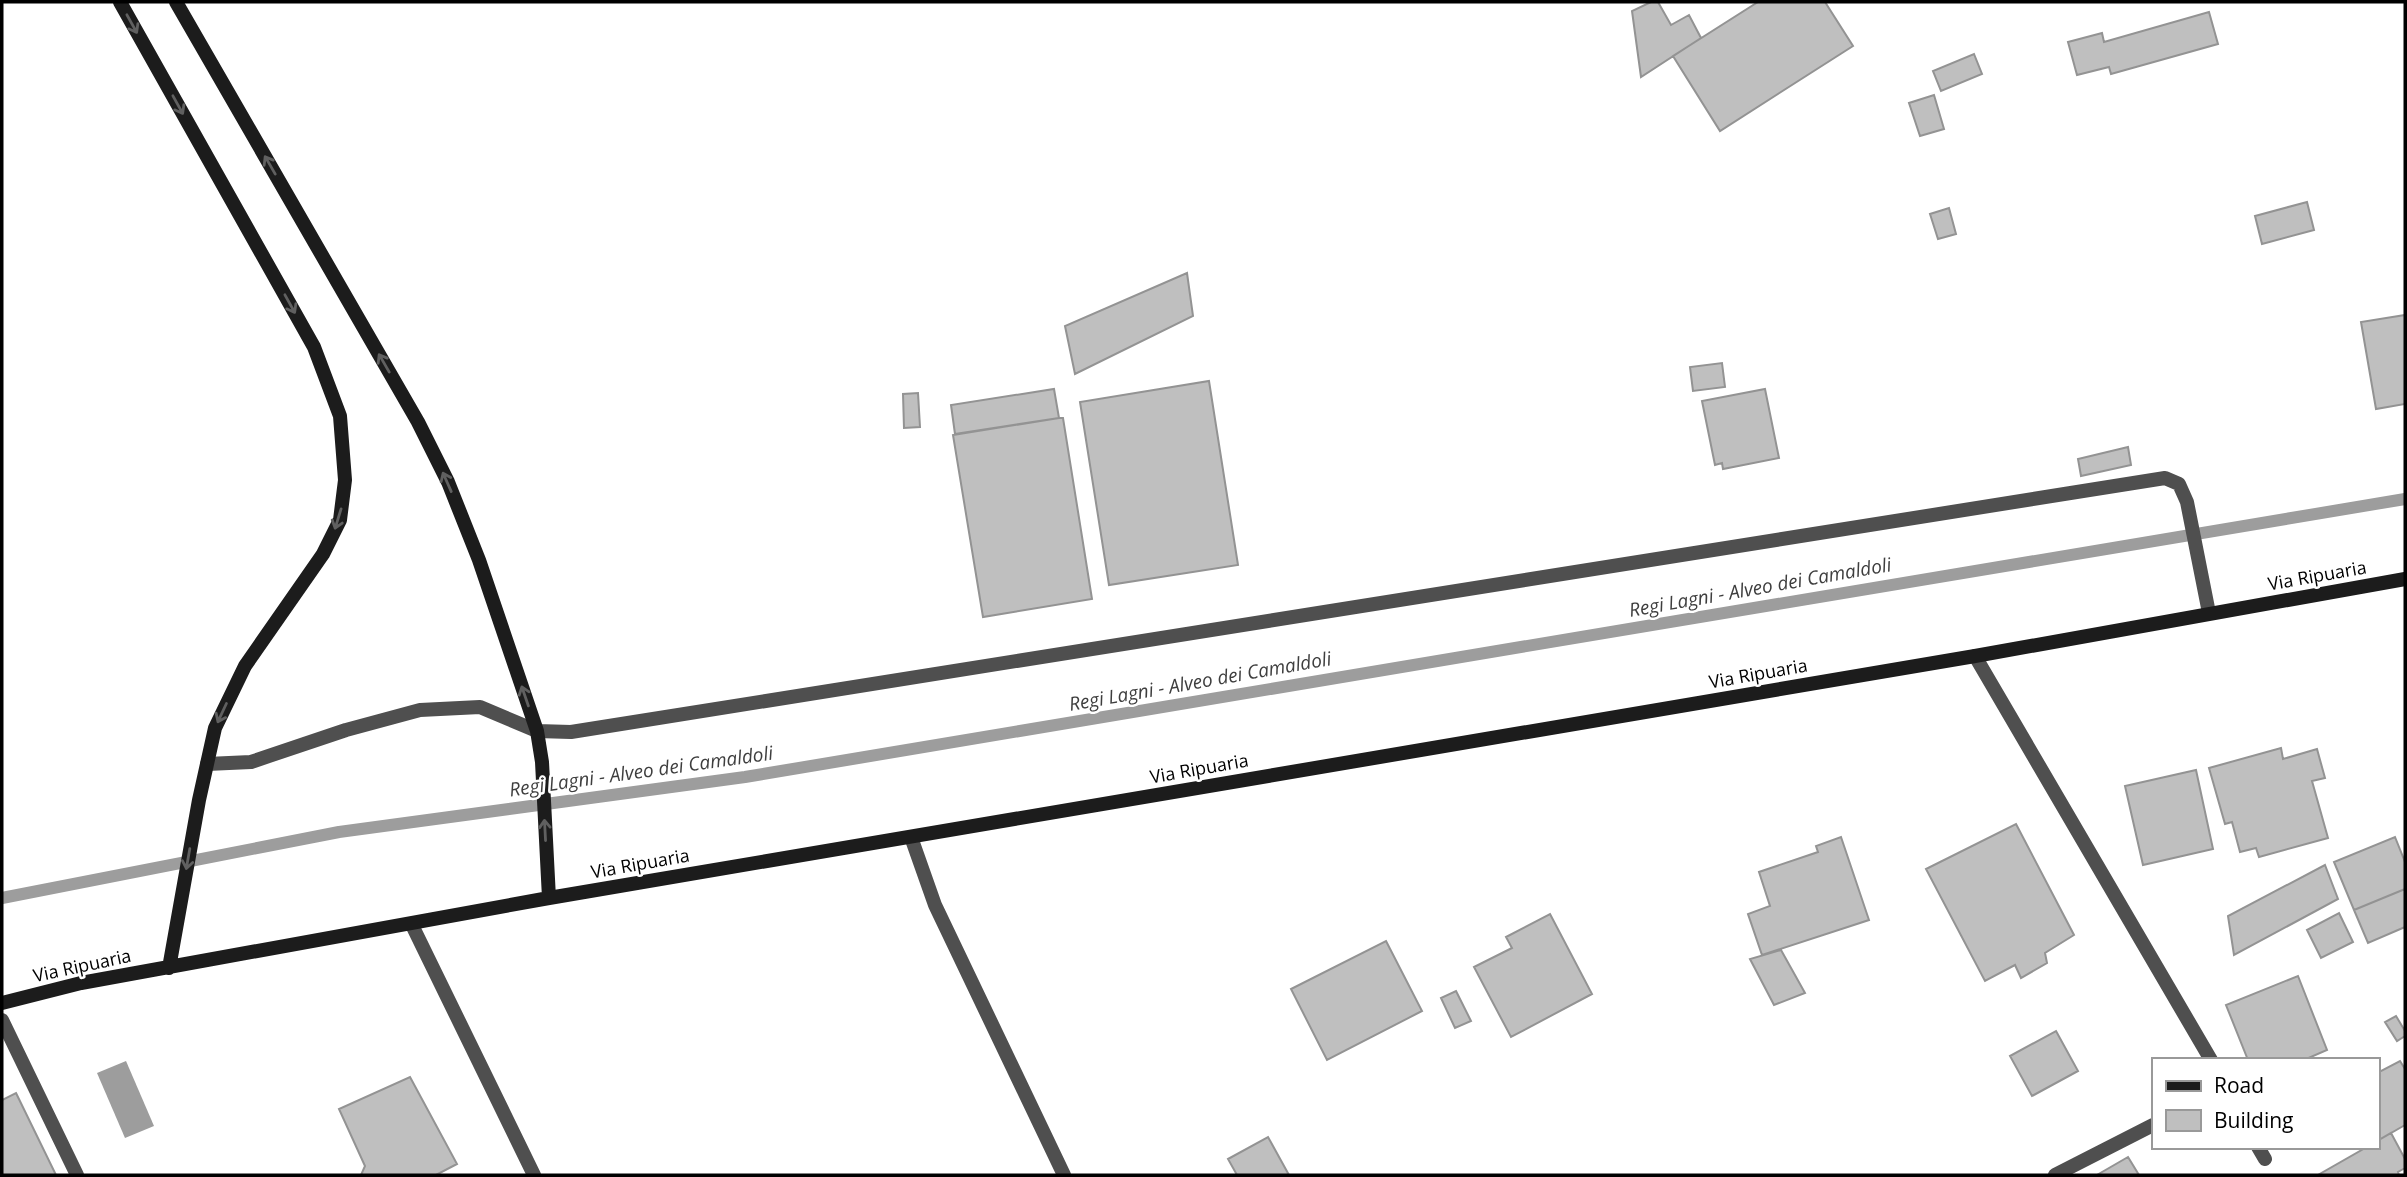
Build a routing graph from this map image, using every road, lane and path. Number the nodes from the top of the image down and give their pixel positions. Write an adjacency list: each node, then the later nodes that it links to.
1 (120, 2): 7 (street, one-way to 7)
2 (176, 2): 6 (street, one-way to 2)
3 (2405, 579): 4 (street, Via Ripuaria)
4 (2209, 613): 5 (street, Via Ripuaria); 6 (lane)
5 (1975, 656): 8 (street, Via Ripuaria); 14 (lane)
6 (537, 731): 7 (lane); 9 (street, one-way to 6)
7 (207, 764): 11 (street, one-way to 11)
8 (911, 836): 9 (street, Via Ripuaria); 18 (lane)
9 (549, 898): 10 (street, Via Ripuaria)
10 (412, 925): 11 (street, Via Ripuaria); 17 (lane)
11 (169, 968): 12 (street, Via Ripuaria)
12 (2, 1003)
13 (2, 1020): 16 (lane)
14 (2210, 1058)
15 (2152, 1126): 19 (lane)
16 (77, 1175)
17 (534, 1175)
18 (1064, 1175)
19 (2055, 1175)

